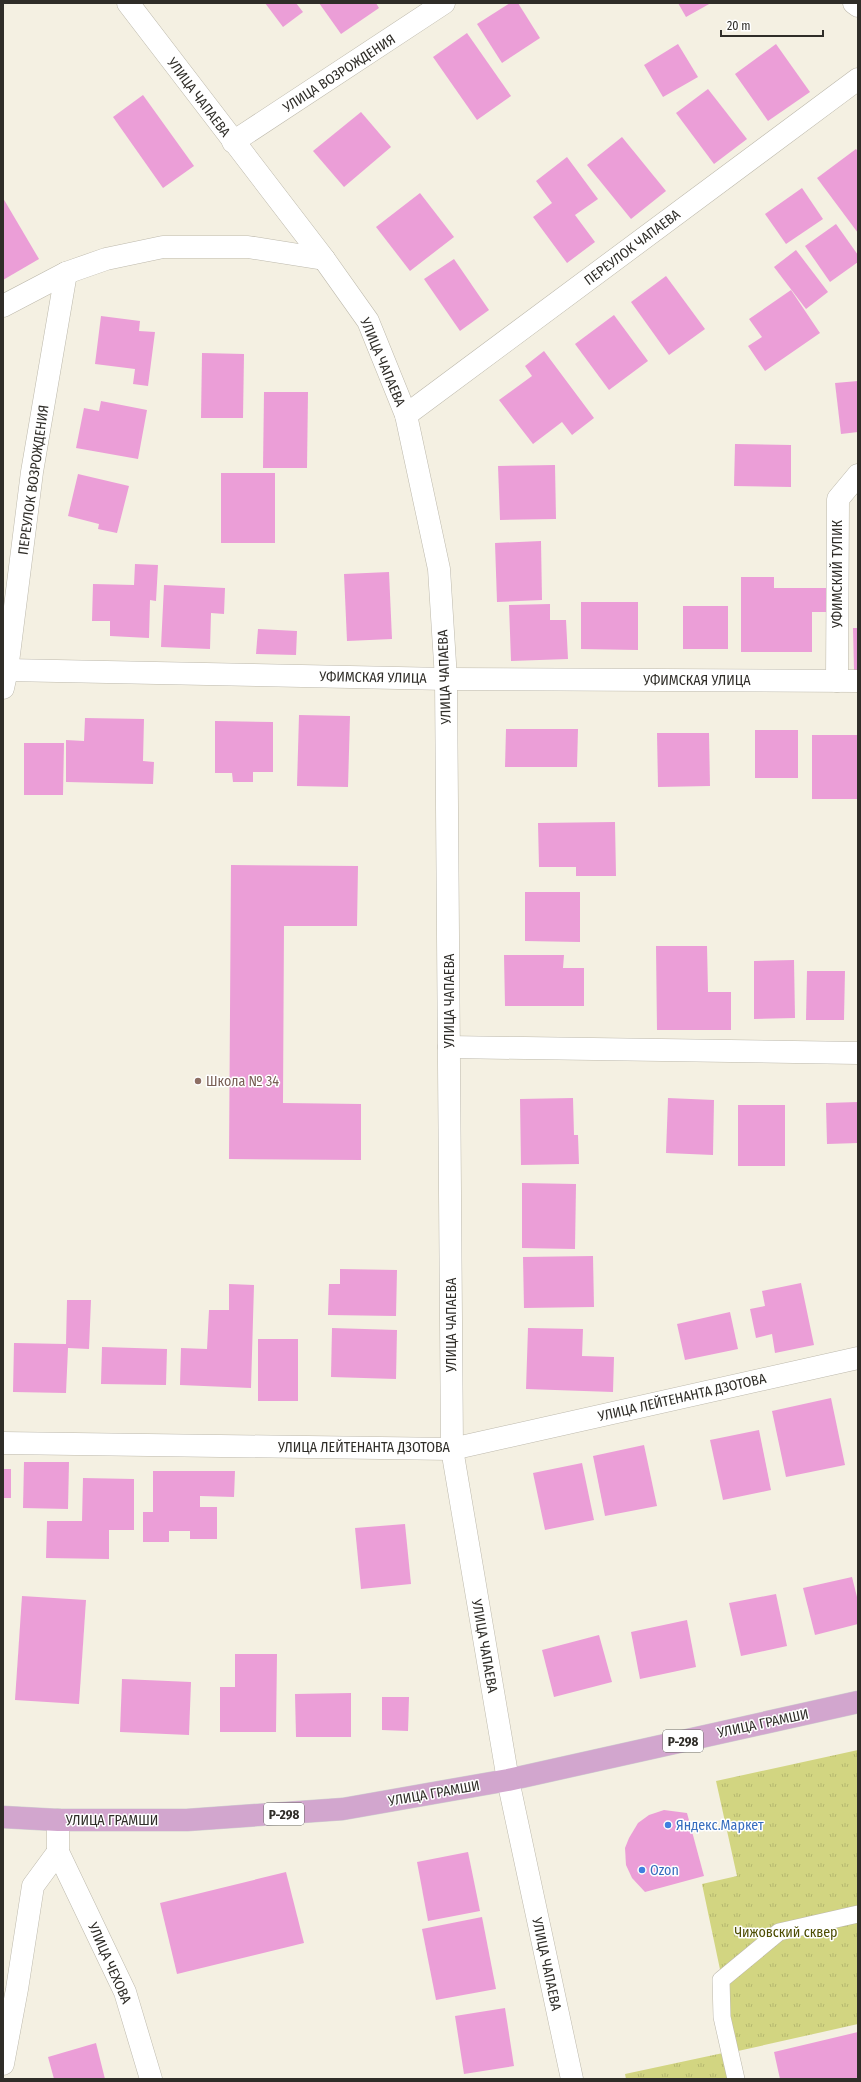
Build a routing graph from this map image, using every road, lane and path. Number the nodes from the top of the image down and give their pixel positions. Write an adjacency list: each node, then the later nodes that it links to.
1 (128, 3): 6 (street, УЛИЦА ЧАПАЕВА)
2 (444, 3): 6 (street, УЛИЦА ВОЗРОЖДЕНИЯ)
3 (854, 3): 4 (street)
4 (858, 6)
5 (858, 79): 10 (street, ПЕРЕУЛОК ЧАПАЕВА)
6 (233, 142): 7 (street, УЛИЦА ЧАПАЕВА)
7 (324, 259): 8 (street); 10 (street, УЛИЦА ЧАПАЕВА)
8 (66, 272): 9 (street); 12 (street, ПЕРЕУЛОК ВОЗРОЖДЕНИЯ)
9 (3, 306)
10 (406, 415): 13 (street, УЛИЦА ЧАПАЕВА)
11 (858, 475): 14 (street, УФИМСКИЙ ТУПИК)
12 (5, 679): 13 (street, УФИМСКАЯ УЛИЦА)
13 (446, 679): 14 (street, УФИМСКАЯ УЛИЦА); 15 (street, УЛИЦА ЧАПАЕВА)
14 (848, 681)
15 (450, 1047): 16 (street); 19 (street, УЛИЦА ЧАПАЕВА)
16 (858, 1053)
17 (858, 1358): 19 (street, УЛИЦА ЛЕЙТЕНАНТА ДЗОТОВА)
18 (3, 1443): 19 (street, УЛИЦА ЛЕЙТЕНАНТА ДЗОТОВА)
19 (452, 1449): 21 (street, УЛИЦА ЧАПАЕВА)
20 (858, 1702): 21 (highway, УЛИЦА ГРАМШИ / Р-298)
21 (508, 1780): 23 (highway, УЛИЦА ГРАМШИ / Р-298); 28 (street, УЛИЦА ЧАПАЕВА)
22 (3, 1817): 23 (highway, УЛИЦА ГРАМШИ / Р-298)
23 (58, 1820): 24 (street)
24 (58, 1852): 26 (street); 27 (street, УЛИЦА ЧЕХОВА)
25 (858, 1914): 29 (lane)
26 (3, 2064)
27 (150, 2079)
28 (572, 2079)
29 (736, 2079)

